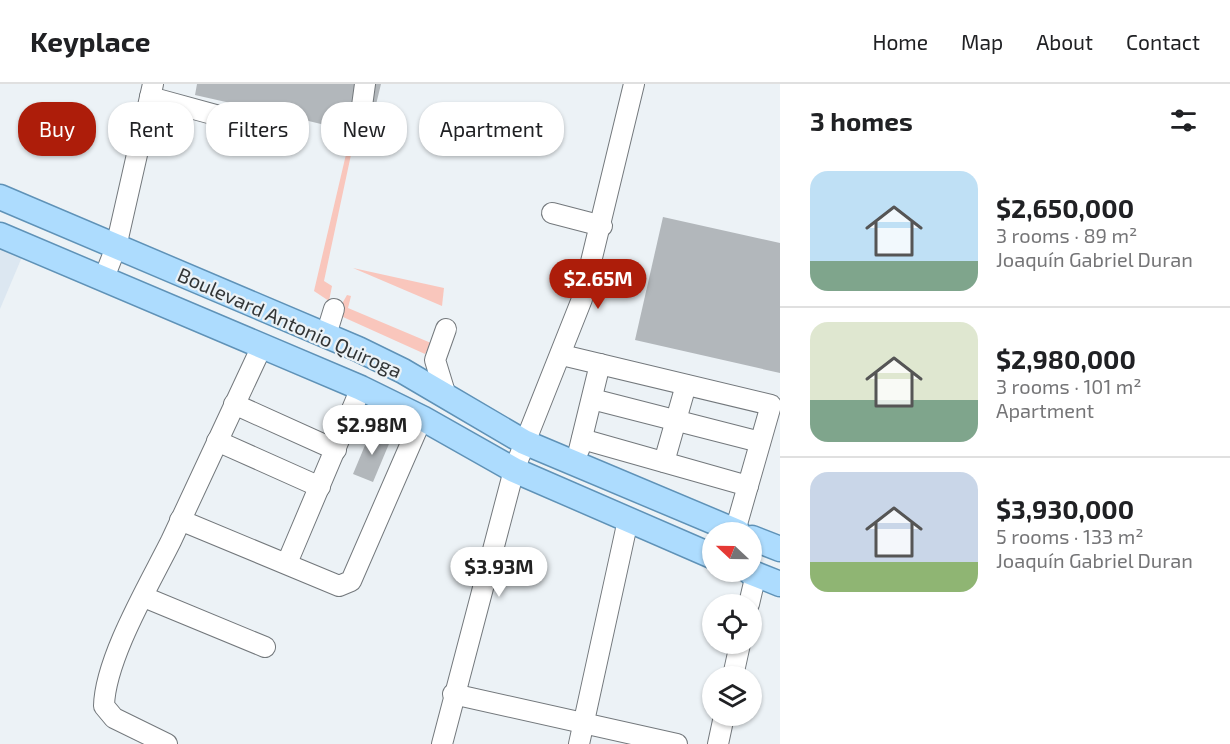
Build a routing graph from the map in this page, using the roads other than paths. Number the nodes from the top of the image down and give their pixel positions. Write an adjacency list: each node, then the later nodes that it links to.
1 (365, 84): 4 (street)
2 (634, 84): 8 (street)
3 (151, 91): 5 (street); 10 (street)
4 (363, 102)
5 (206, 109)
6 (0, 197): 10 (main road, Boulevard Antonio Quiroga)
7 (552, 213): 8 (street)
8 (602, 226): 16 (street)
9 (0, 235): 11 (main road, Boulevard Antonio Quiroga)
10 (116, 247): 11 (street); 14 (main road, Boulevard Antonio Quiroga)
11 (104, 278): 15 (main road, Boulevard Antonio Quiroga)
12 (334, 309): 14 (street)
13 (446, 329): 20 (street)
14 (326, 335): 20 (main road, Boulevard Antonio Quiroga)
15 (262, 346): 19 (main road, Boulevard Antonio Quiroga); 22 (street)
16 (562, 355): 17 (street); 27 (street)
17 (600, 364): 18 (street); 21 (street)
18 (686, 385): 24 (street); 28 (street)
19 (360, 388): 23 (main road, Boulevard Antonio Quiroga); 29 (street)
20 (446, 396): 27 (main road, Boulevard Antonio Quiroga)
21 (592, 399): 24 (street); 25 (street)
22 (234, 404): 26 (street); 29 (street)
23 (422, 418): 32 (main road, Boulevard Antonio Quiroga); 42 (street)
24 (677, 422): 28 (street); 30 (street)
25 (582, 439): 30 (street); 31 (street)
26 (217, 441): 34 (street); 35 (street)
27 (524, 442): 31 (main road, Boulevard Antonio Quiroga); 32 (street)
28 (760, 442): 33 (street)
29 (336, 450): 34 (street)
30 (664, 462): 33 (street)
31 (575, 464): 37 (main road, Boulevard Antonio Quiroga)
32 (514, 470): 36 (main road, Boulevard Antonio Quiroga); 47 (street)
33 (748, 486): 38 (street)
34 (320, 487): 42 (street)
35 (180, 520): 42 (street); 45 (street)
36 (628, 520): 41 (main road, Boulevard Antonio Quiroga); 48 (street)
37 (713, 522)
38 (744, 522)
39 (762, 542): 40 (main road, Boulevard Antonio Quiroga)
40 (780, 549)
41 (702, 552)
42 (287, 563)
43 (762, 577): 44 (main road)
44 (780, 584)
45 (144, 597): 46 (street); 50 (street)
46 (266, 647)
47 (453, 694): 48 (street); 51 (street)
48 (584, 723): 52 (street); 53 (street)
49 (722, 726): 54 (street)
50 (167, 744)
51 (441, 744)
52 (579, 744)
53 (677, 744)
54 (718, 744)

